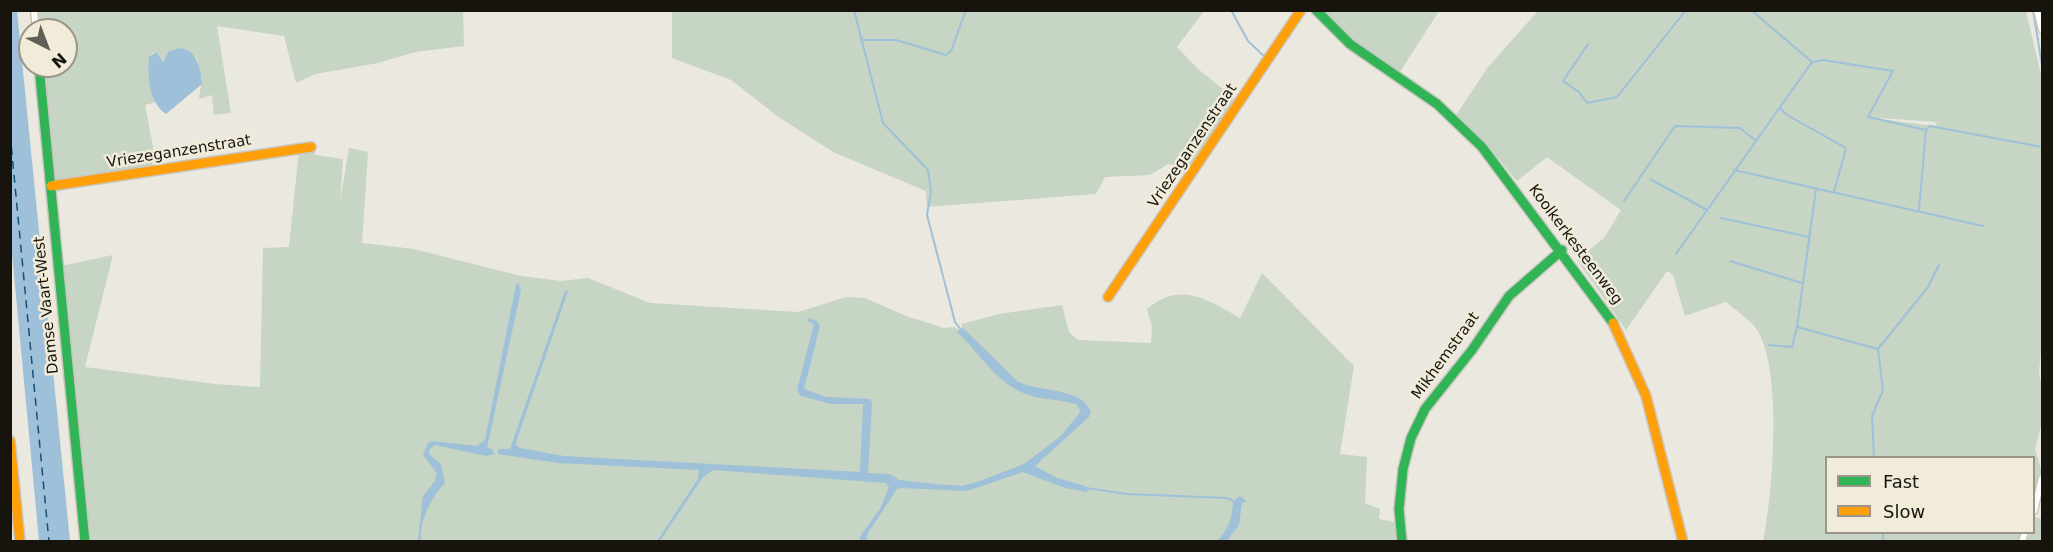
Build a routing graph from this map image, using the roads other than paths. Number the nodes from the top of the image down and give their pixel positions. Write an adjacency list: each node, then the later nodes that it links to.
1 (1301, 10): 9 (street, Vriezeganzenstraat)
2 (1317, 10): 8 (street, Koolkerkesteenweg)
3 (2037, 10): 4 (street)
4 (2043, 30)
5 (40, 78): 7 (street, Damse Vaart-West)
6 (311, 147): 7 (street, Vriezeganzenstraat)
7 (51, 186): 14 (street, Damse Vaart-West)
8 (1562, 250): 15 (street, Mikhemstraat); 16 (street, Koolkerkesteenweg)
9 (1108, 297)
10 (10, 441): 13 (street)
11 (2043, 478): 12 (street)
12 (2035, 507)
13 (20, 542)
14 (85, 542)
15 (1402, 542)
16 (1683, 542)

